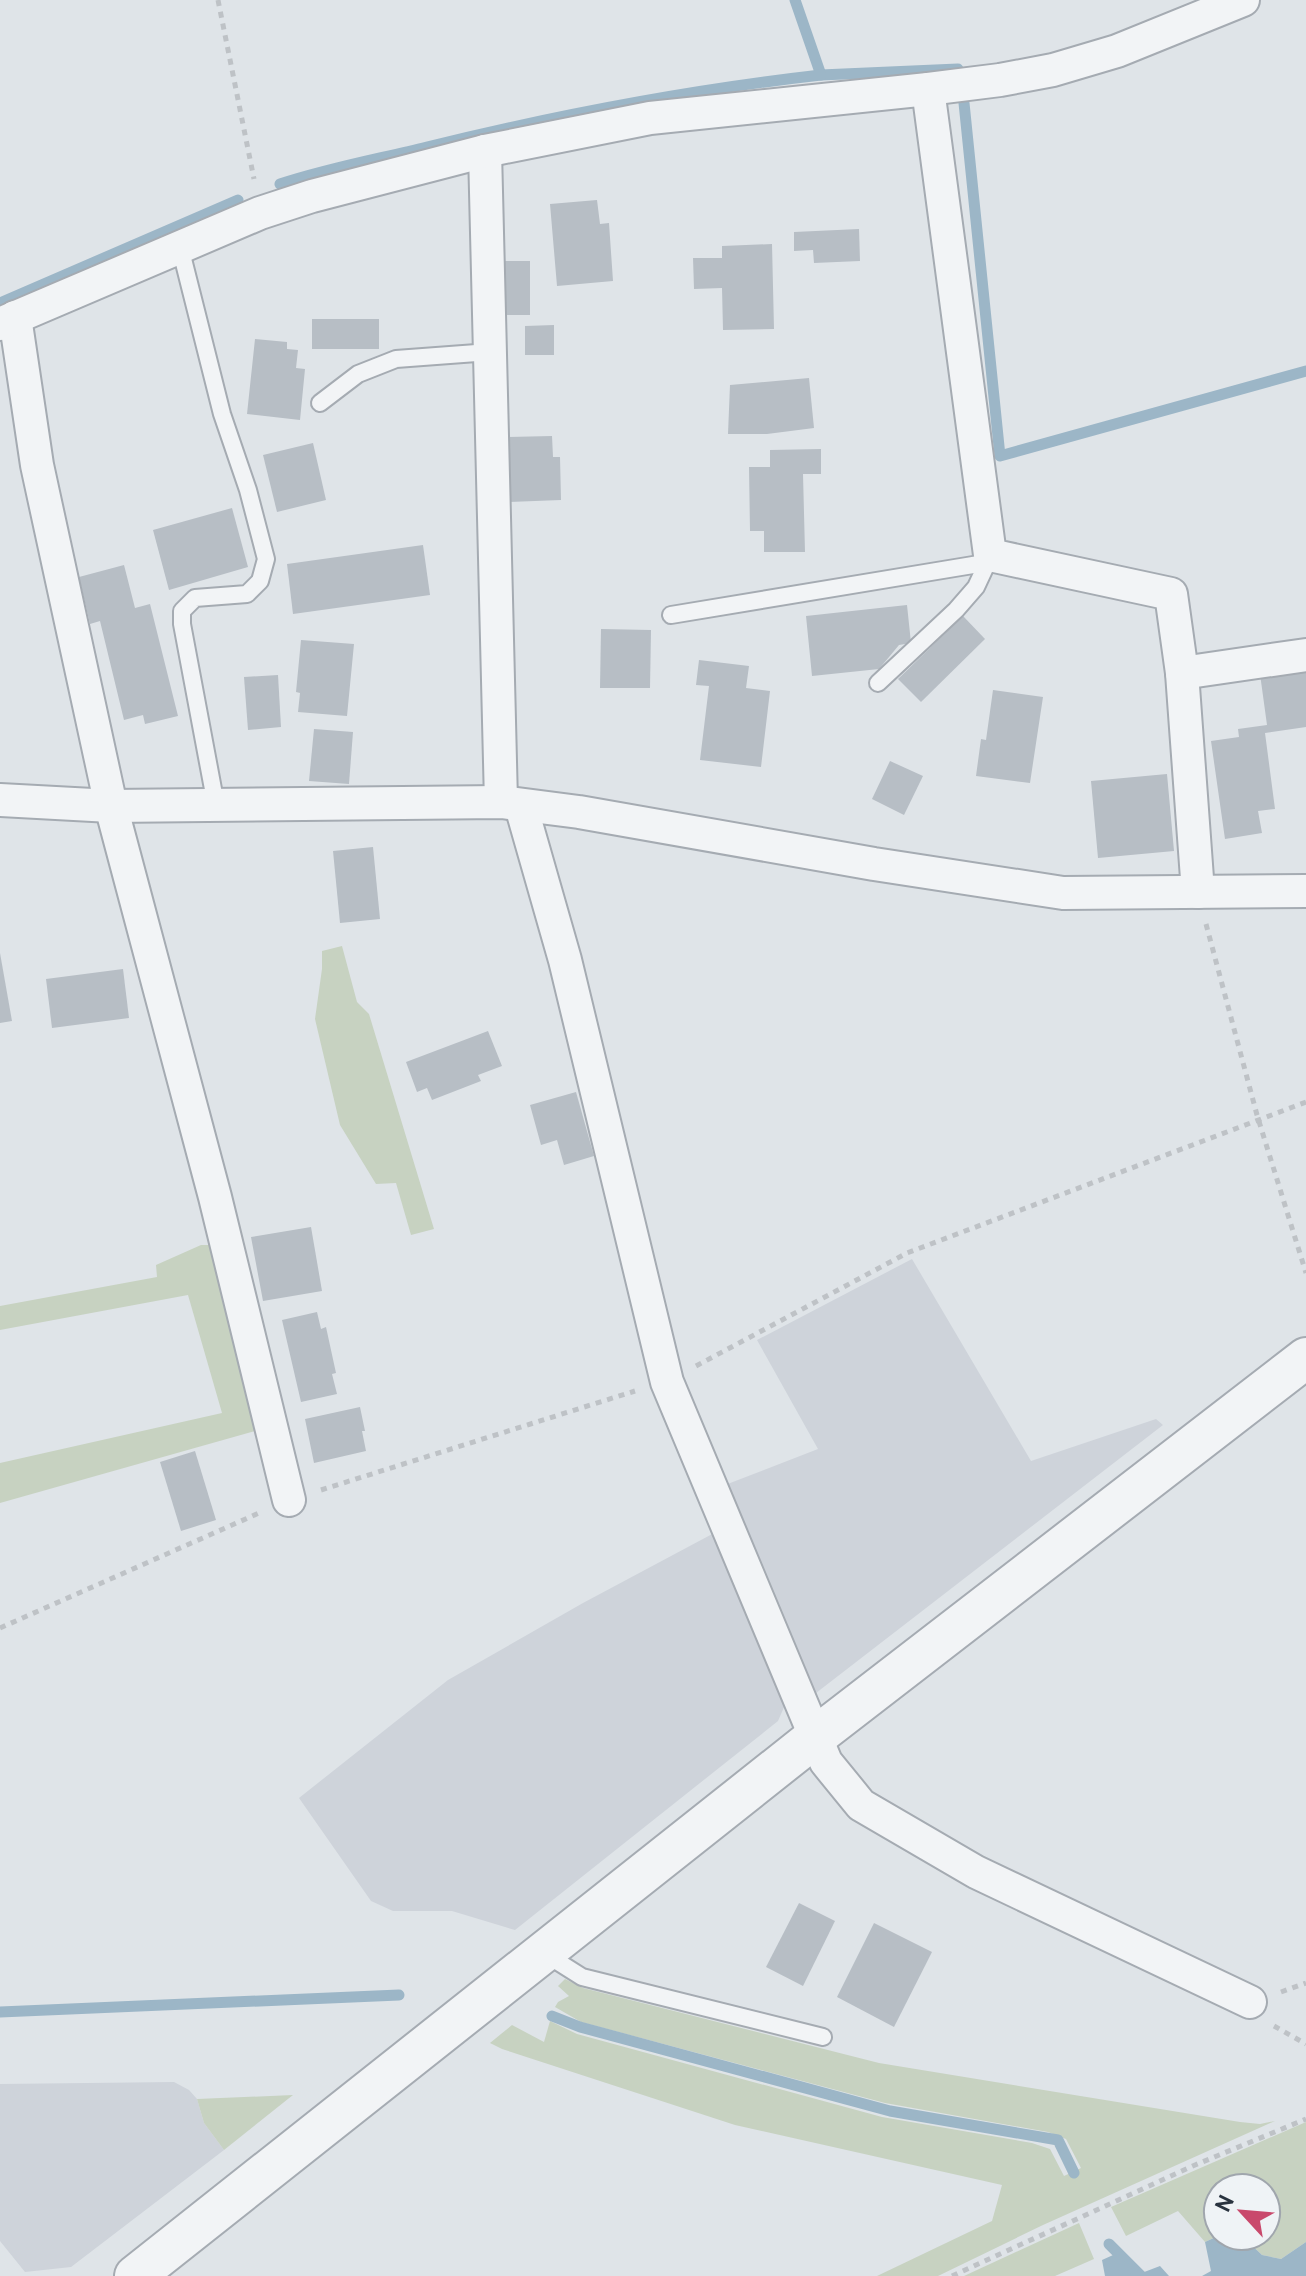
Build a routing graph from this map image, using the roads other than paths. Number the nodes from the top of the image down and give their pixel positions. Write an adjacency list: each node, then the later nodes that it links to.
1 (1243, 0): 2 (street)
2 (928, 89): 3 (street); 8 (street)
3 (485, 151): 4 (street); 6 (street)
4 (180, 247): 5 (street); 15 (lane)
5 (8, 321): 16 (street)
6 (490, 352): 7 (lane); 14 (street)
7 (320, 403)
8 (990, 555): 9 (lane); 11 (street); 12 (lane)
9 (671, 615)
10 (1306, 655): 11 (street)
11 (1182, 673): 18 (street)
12 (878, 683)
13 (0, 800): 16 (street)
14 (511, 804): 15 (street); 18 (street); 21 (street)
15 (216, 805): 16 (street)
16 (111, 806): 20 (street)
17 (1306, 891): 18 (street)
18 (1198, 892)
19 (1306, 1358): 21 (street)
20 (289, 1500)
21 (814, 1738): 22 (street); 23 (street)
22 (543, 1953): 24 (lane); 25 (street)
23 (1250, 2002)
24 (823, 2037)
25 (135, 2276)

